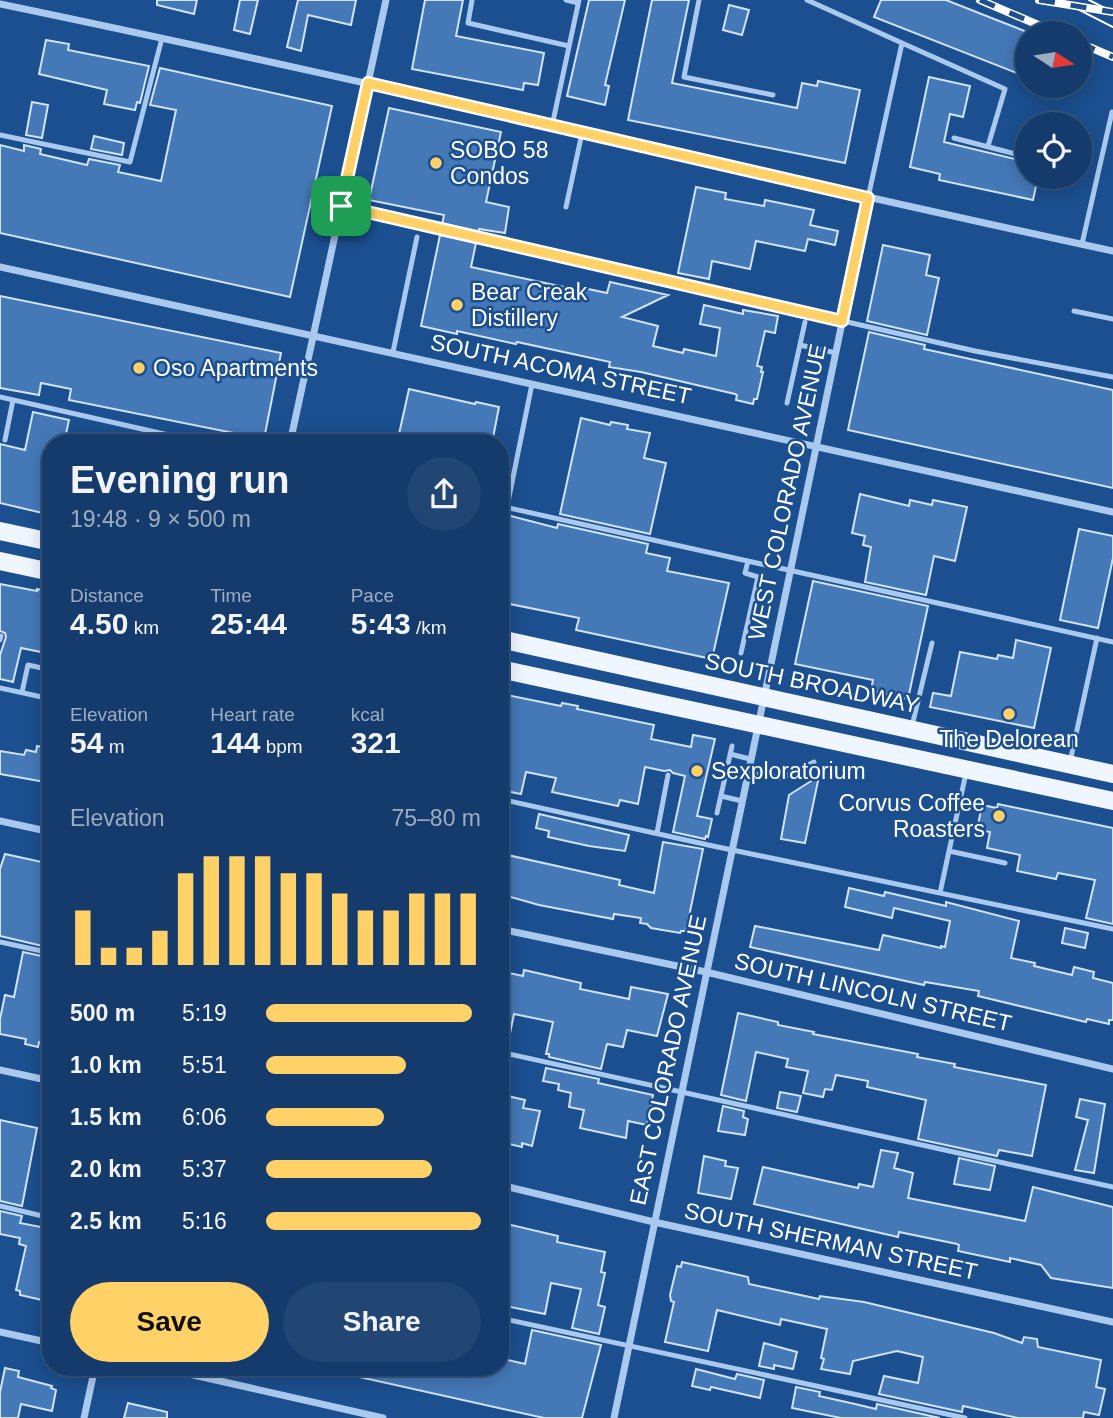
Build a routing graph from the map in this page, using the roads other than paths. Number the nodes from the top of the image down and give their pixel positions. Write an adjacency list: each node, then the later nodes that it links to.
1 (386, 0): 11 (street)
2 (472, 0): 10 (lane)
3 (566, 0): 6 (lane)
4 (699, 0): 12 (lane)
5 (807, 0): 9 (lane)
6 (578, 1): 10 (lane)
7 (0, 4): 8 (street)
8 (162, 38): 11 (street); 16 (lane)
9 (902, 43): 18 (lane); 20 (lane)
10 (569, 46): 14 (lane)
11 (368, 83): 14 (street); 21 (street)
12 (773, 95)
13 (1112, 112): 24 (lane)
14 (552, 126): 15 (street)
15 (582, 133): 20 (street); 22 (lane)
16 (0, 135)
17 (954, 138): 18 (lane)
18 (988, 146): 19 (lane)
19 (1015, 154)
20 (868, 198): 24 (street); 29 (street, WEST COLORADO AVENUE)
21 (341, 206): 29 (lane); 31 (street)
22 (566, 207)
23 (417, 237): 33 (lane)
24 (1082, 244): 25 (street)
25 (1113, 251)
26 (0, 267): 31 (street, SOUTH ACOMA STREET)
27 (1074, 311): 28 (lane)
28 (1113, 319)
29 (842, 321): 34 (street, WEST COLORADO AVENUE); 35 (lane)
30 (805, 322): 32 (lane)
31 (314, 335): 33 (street, SOUTH ACOMA STREET); 41 (street)
32 (800, 345): 34 (lane); 39 (lane)
33 (393, 352): 36 (street, SOUTH ACOMA STREET)
34 (836, 353): 43 (street, WEST COLORADO AVENUE)
35 (1113, 377)
36 (533, 383): 43 (street, SOUTH ACOMA STREET); 44 (lane)
37 (0, 397): 38 (lane)
38 (13, 400): 40 (lane); 42 (lane)
39 (787, 403)
40 (164, 434)
41 (292, 434)
42 (5, 440)
43 (816, 446): 46 (street, SOUTH ACOMA STREET); 52 (street, WEST COLORADO AVENUE)
44 (509, 486)
45 (509, 508): 50 (lane)
46 (1113, 512)
47 (0, 531): 48 (main road)
48 (42, 540)
49 (0, 561): 51 (main road)
50 (748, 561): 52 (lane); 57 (lane)
51 (42, 570)
52 (790, 570): 53 (lane); 63 (street, WEST COLORADO AVENUE)
53 (1097, 638): 55 (lane); 69 (lane)
54 (509, 641): 63 (main road, SOUTH BROADWAY)
55 (1113, 642)
56 (932, 643): 64 (lane)
57 (741, 653)
58 (42, 668): 61 (lane)
59 (509, 670): 63 (main road, SOUTH BROADWAY)
60 (0, 688): 61 (lane)
61 (22, 692): 62 (lane)
62 (42, 697)
63 (760, 710): 64 (main road, SOUTH BROADWAY); 67 (street, EAST COLORADO AVENUE); 70 (main road, SOUTH BROADWAY)
64 (911, 730): 69 (main road, SOUTH BROADWAY)
65 (732, 746): 66 (lane)
66 (730, 754): 67 (lane); 74 (lane)
67 (750, 760): 71 (street, EAST COLORADO AVENUE)
68 (814, 762): 71 (lane)
69 (1069, 765): 72 (main road, SOUTH BROADWAY)
70 (967, 769): 77 (main road, SOUTH BROADWAY); 83 (lane)
71 (747, 773): 76 (street, EAST COLORADO AVENUE)
72 (1113, 774)
73 (668, 775): 81 (lane)
74 (721, 796): 76 (lane); 78 (lane)
75 (509, 801): 81 (lane)
76 (742, 801): 82 (street, EAST COLORADO AVENUE)
77 (1113, 801)
78 (717, 813)
79 (0, 821): 80 (street)
80 (42, 830)
81 (657, 833): 82 (lane)
82 (732, 850): 85 (lane); 90 (street, EAST COLORADO AVENUE)
83 (949, 851): 84 (lane); 85 (lane)
84 (1005, 863)
85 (940, 893): 86 (lane)
86 (1113, 929)
87 (509, 931): 90 (street, SOUTH LINCOLN STREET)
88 (0, 942): 89 (lane)
89 (42, 951)
90 (706, 972): 92 (street, SOUTH LINCOLN STREET); 95 (street, EAST COLORADO AVENUE)
91 (509, 1054): 95 (lane)
92 (1113, 1069)
93 (0, 1070): 94 (street)
94 (42, 1079)
95 (681, 1093): 97 (lane); 100 (street, EAST COLORADO AVENUE)
96 (509, 1187): 100 (street, SOUTH SHERMAN STREET)
97 (1113, 1187)
98 (0, 1206): 99 (lane)
99 (42, 1216)
100 (654, 1222): 102 (street, SOUTH SHERMAN STREET); 105 (street, EAST COLORADO AVENUE)
101 (509, 1320): 105 (lane)
102 (1113, 1322)
103 (0, 1332): 104 (street)
104 (42, 1341)
105 (629, 1346): 110 (street, EAST COLORADO AVENUE); 111 (lane)
106 (93, 1376): 108 (street)
107 (198, 1376): 109 (street)
108 (84, 1418)
109 (383, 1418)
110 (614, 1418)
111 (965, 1418)

